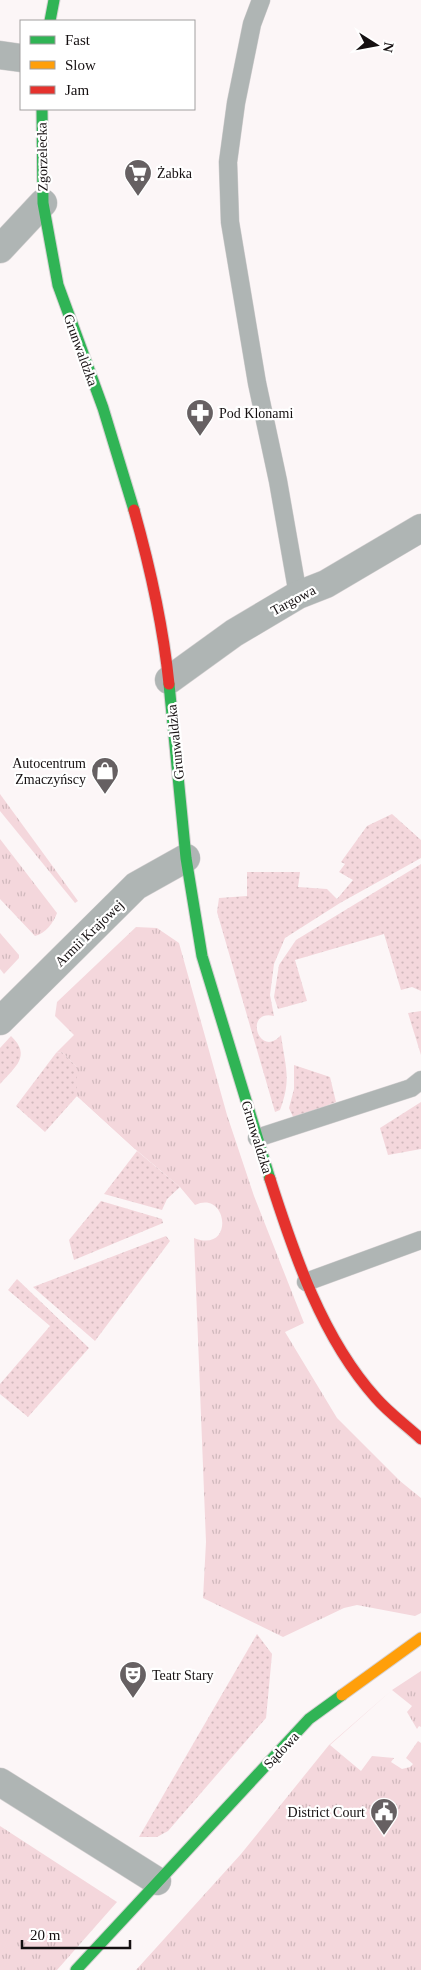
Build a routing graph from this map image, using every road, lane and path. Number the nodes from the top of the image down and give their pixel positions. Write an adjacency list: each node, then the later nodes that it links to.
1 (54, 0): 3 (street)
2 (261, 0): 10 (lane)
3 (50, 20)
4 (0, 55): 5 (street)
5 (20, 58)
6 (42, 110): 7 (street, Zgorzelecka)
7 (43, 203): 8 (street, Zgorzelecka); 11 (street, Grunwaldzka)
8 (0, 249)
9 (421, 528): 10 (street, Targowa)
10 (298, 595): 11 (street, Targowa)
11 (169, 680): 12 (street, Grunwaldzka)
12 (186, 858): 13 (street, Armii Krajowej); 15 (street, Grunwaldzka)
13 (0, 1021)
14 (421, 1080): 15 (lane)
15 (257, 1138): 17 (street, Grunwaldzka)
16 (421, 1240): 17 (lane)
17 (306, 1282): 18 (street, Grunwaldzka)
18 (419, 1434)
19 (421, 1638): 21 (street, Sądowa)
20 (0, 1782): 21 (street)
21 (157, 1882): 22 (street, Sądowa)
22 (76, 1970)

